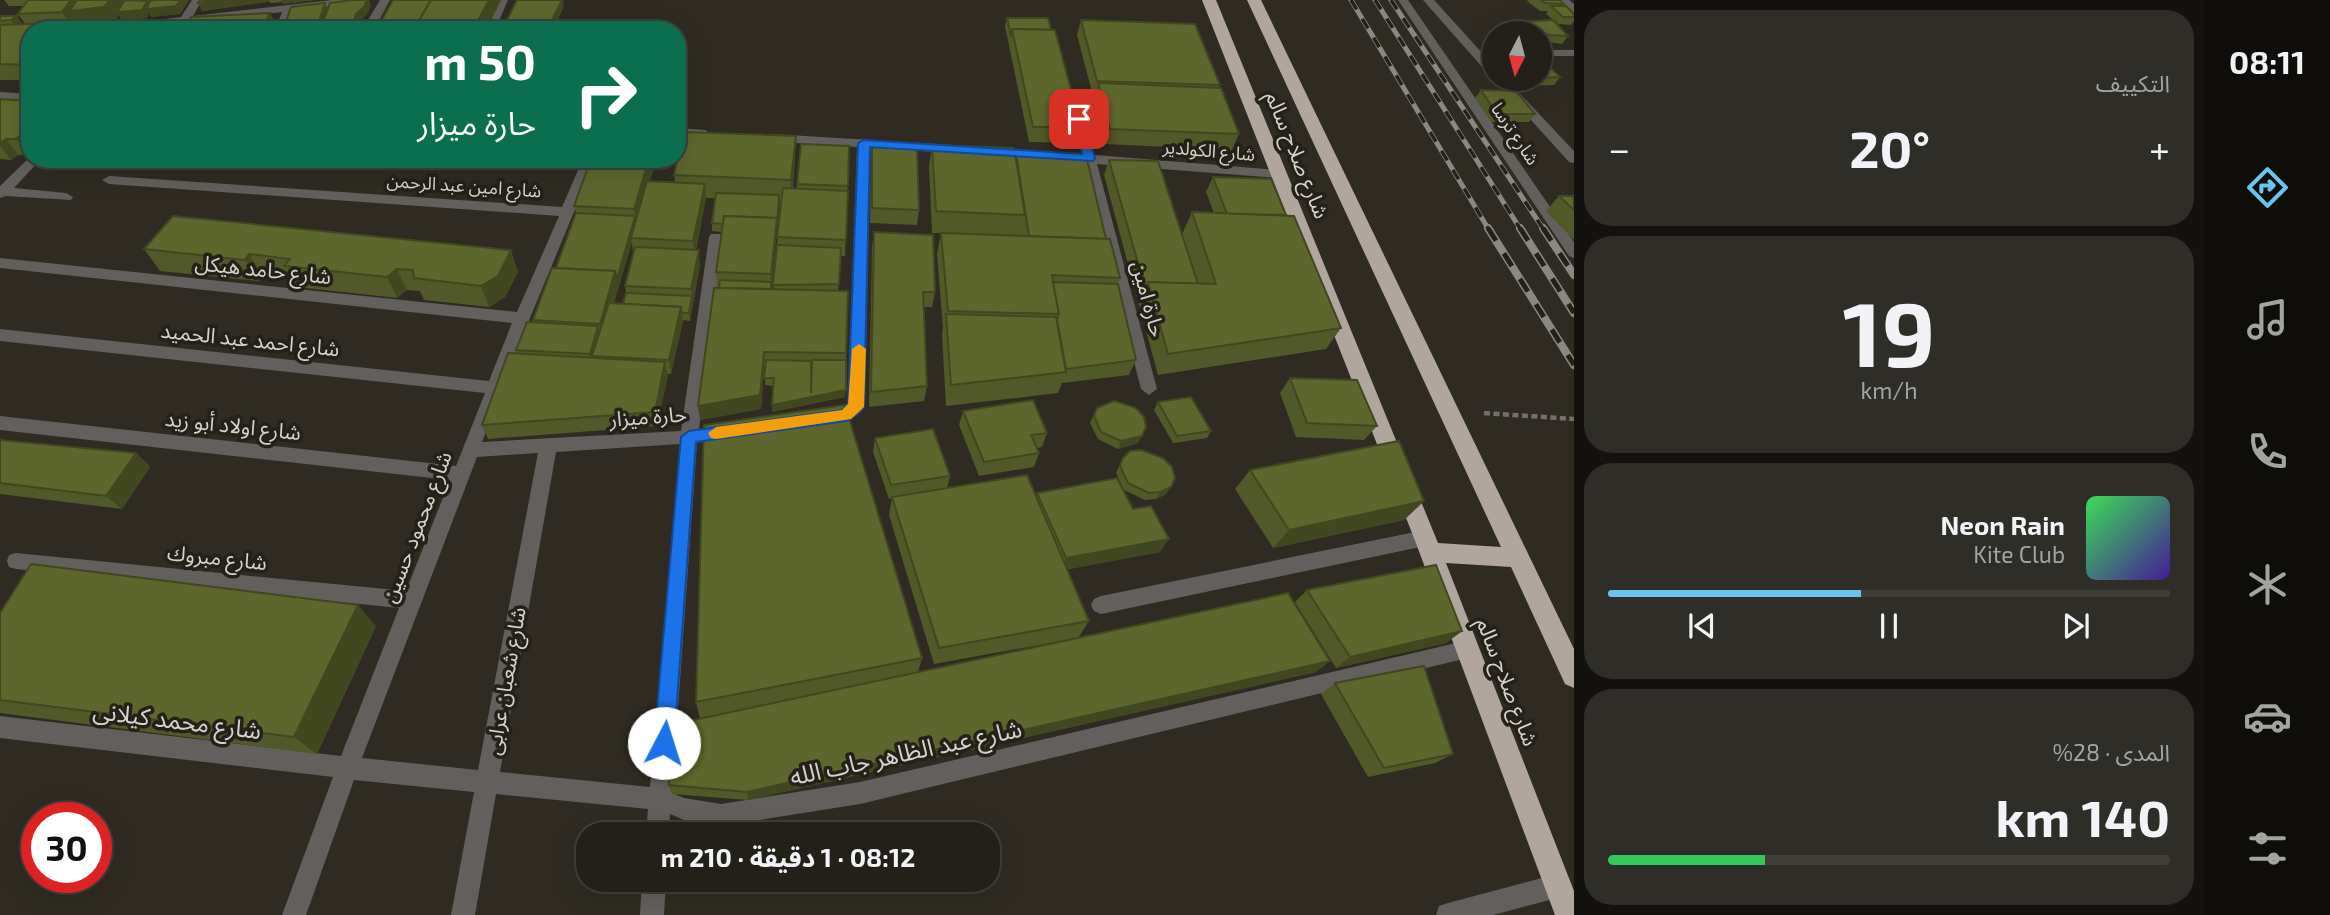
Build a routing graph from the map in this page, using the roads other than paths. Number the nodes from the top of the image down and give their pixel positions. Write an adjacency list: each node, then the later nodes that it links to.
1 (197, 0): 12 (street)
2 (361, 0): 10 (street)
3 (385, 0): 15 (street)
4 (503, 0): 16 (street)
5 (1209, 0): 34 (highway, شارع صلاح سالم)
6 (1254, 0): 54 (highway, شارع صلاح سالم)
7 (1403, 0): 40 (street, شارع ترسا)
8 (1428, 0): 19 (street)
9 (1563, 0): 11 (street)
10 (289, 9): 13 (street); 14 (street)
11 (1574, 10)
12 (184, 21)
13 (209, 21)
14 (284, 21)
15 (373, 21)
16 (493, 21)
17 (1552, 53): 18 (street)
18 (1574, 53)
19 (1482, 60)
20 (1511, 91): 31 (street)
21 (0, 96): 22 (street)
22 (21, 97)
23 (1074, 99): 30 (street, حارة امين)
24 (686, 133): 25 (street)
25 (717, 135)
26 (757, 137): 27 (street)
27 (864, 143): 28 (street); 46 (street)
28 (961, 150)
29 (1051, 156): 30 (street, شارع الكولدير)
30 (1089, 158): 34 (street, شارع الكولدير); 45 (street, حارة امين)
31 (1574, 159)
32 (26, 168): 36 (street)
33 (586, 168): 38 (street, شارع محمود حسين)
34 (1278, 174): 53 (highway, شارع صلاح سالم)
35 (109, 180): 38 (street, شارع امين عبد الرحمن)
36 (1, 192): 37 (street)
37 (66, 197)
38 (565, 212): 42 (street, شارع محمود حسين)
39 (716, 237): 49 (street)
40 (1574, 253)
41 (0, 263): 42 (street, شارع حامد هيكل)
42 (522, 318): 44 (street, شارع محمود حسين)
43 (0, 335): 44 (street, شارع احمد عبد الحميد)
44 (496, 388): 51 (street, شارع محمود حسين)
45 (1149, 388)
46 (807, 421)
47 (0, 423): 52 (street, شارع اولاد أبو زيد)
48 (741, 430): 49 (street, حارة ميزار)
49 (689, 437): 50 (street, حارة ميزار); 63 (street)
50 (548, 447): 51 (street, حارة ميزار); 62 (street, شارع شعبان عرابى)
51 (472, 450): 52 (street, شارع محمود حسين)
52 (462, 474): 56 (street, شارع محمود حسين)
53 (1428, 545): 54 (highway); 57 (street); 58 (highway, شارع صلاح سالم)
54 (1518, 558): 59 (highway, شارع صلاح سالم)
55 (16, 561): 56 (street, شارع مبروك)
56 (413, 601): 61 (street, شارع محمود حسين)
57 (1101, 605)
58 (1469, 649): 63 (street, شارع عبد الظاهر جاب الله); 65 (highway, شارع صلاح سالم)
59 (1574, 676)
60 (0, 727): 61 (street, شارع محمد كيلانى)
61 (347, 768): 62 (street, شارع عبد الظاهر جاب الله); 67 (street, شارع محمود حسين)
62 (488, 782): 63 (street, شارع عبد الظاهر جاب الله); 68 (street, شارع شعبان عرابى)
63 (660, 799): 64 (street)
64 (658, 822)
65 (1557, 886): 70 (street); 71 (highway, شارع صلاح سالم)
66 (653, 892): 69 (street)
67 (294, 915)
68 (464, 915)
69 (652, 915)
70 (1448, 915)
71 (1569, 915)

